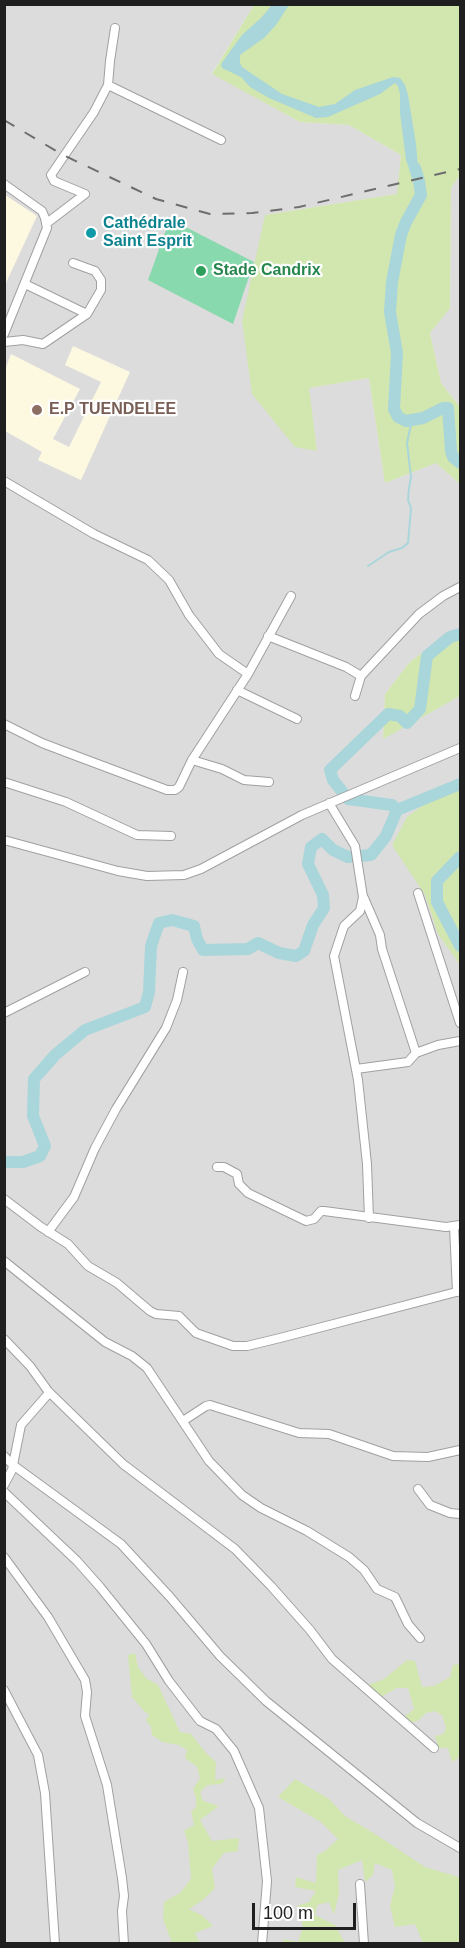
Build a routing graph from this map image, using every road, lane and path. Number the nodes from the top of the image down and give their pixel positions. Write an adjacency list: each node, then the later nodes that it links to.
1 (115, 28): 2 (street)
2 (108, 85): 3 (street); 5 (street)
3 (221, 140)
4 (4, 184): 5 (street)
5 (46, 223): 7 (street)
6 (73, 262): 8 (street)
7 (25, 284): 8 (street); 9 (street)
8 (87, 314): 10 (street)
9 (4, 334)
10 (4, 342)
11 (4, 481): 15 (street)
12 (460, 587): 16 (street)
13 (291, 596): 14 (street)
14 (268, 636): 15 (street); 16 (street)
15 (248, 674): 17 (street)
16 (361, 676): 18 (street)
17 (237, 690): 19 (street); 22 (street)
18 (355, 696)
19 (297, 719)
20 (4, 724): 22 (street)
21 (460, 748): 25 (street)
22 (192, 760): 24 (street)
23 (4, 782): 26 (street)
24 (269, 782)
25 (332, 802): 27 (street); 29 (street)
26 (171, 837)
27 (4, 840)
28 (418, 893): 33 (street)
29 (363, 897): 35 (street); 36 (street)
30 (85, 972): 32 (street)
31 (183, 972): 41 (street)
32 (4, 1013)
33 (460, 1023)
34 (460, 1041): 35 (street)
35 (416, 1053): 36 (street)
36 (356, 1069): 39 (street)
37 (217, 1167): 39 (street)
38 (4, 1199): 41 (street)
39 (369, 1218): 40 (street)
40 (457, 1226): 43 (street)
41 (48, 1232): 44 (street)
42 (4, 1261): 47 (street)
43 (458, 1272): 44 (street)
44 (459, 1291)
45 (4, 1339): 46 (street)
46 (50, 1393): 50 (street); 58 (street)
47 (183, 1421): 48 (street); 56 (street)
48 (460, 1450)
49 (4, 1456): 50 (street)
50 (13, 1465): 51 (street); 59 (street)
51 (4, 1485)
52 (418, 1489): 54 (street)
53 (4, 1492): 63 (street)
54 (460, 1514)
55 (4, 1557): 62 (street)
56 (420, 1638)
57 (4, 1690): 61 (street)
58 (434, 1748)
59 (460, 1848)
60 (360, 1884): 64 (street)
61 (55, 1944)
62 (124, 1944)
63 (262, 1944)
64 (363, 1944)

